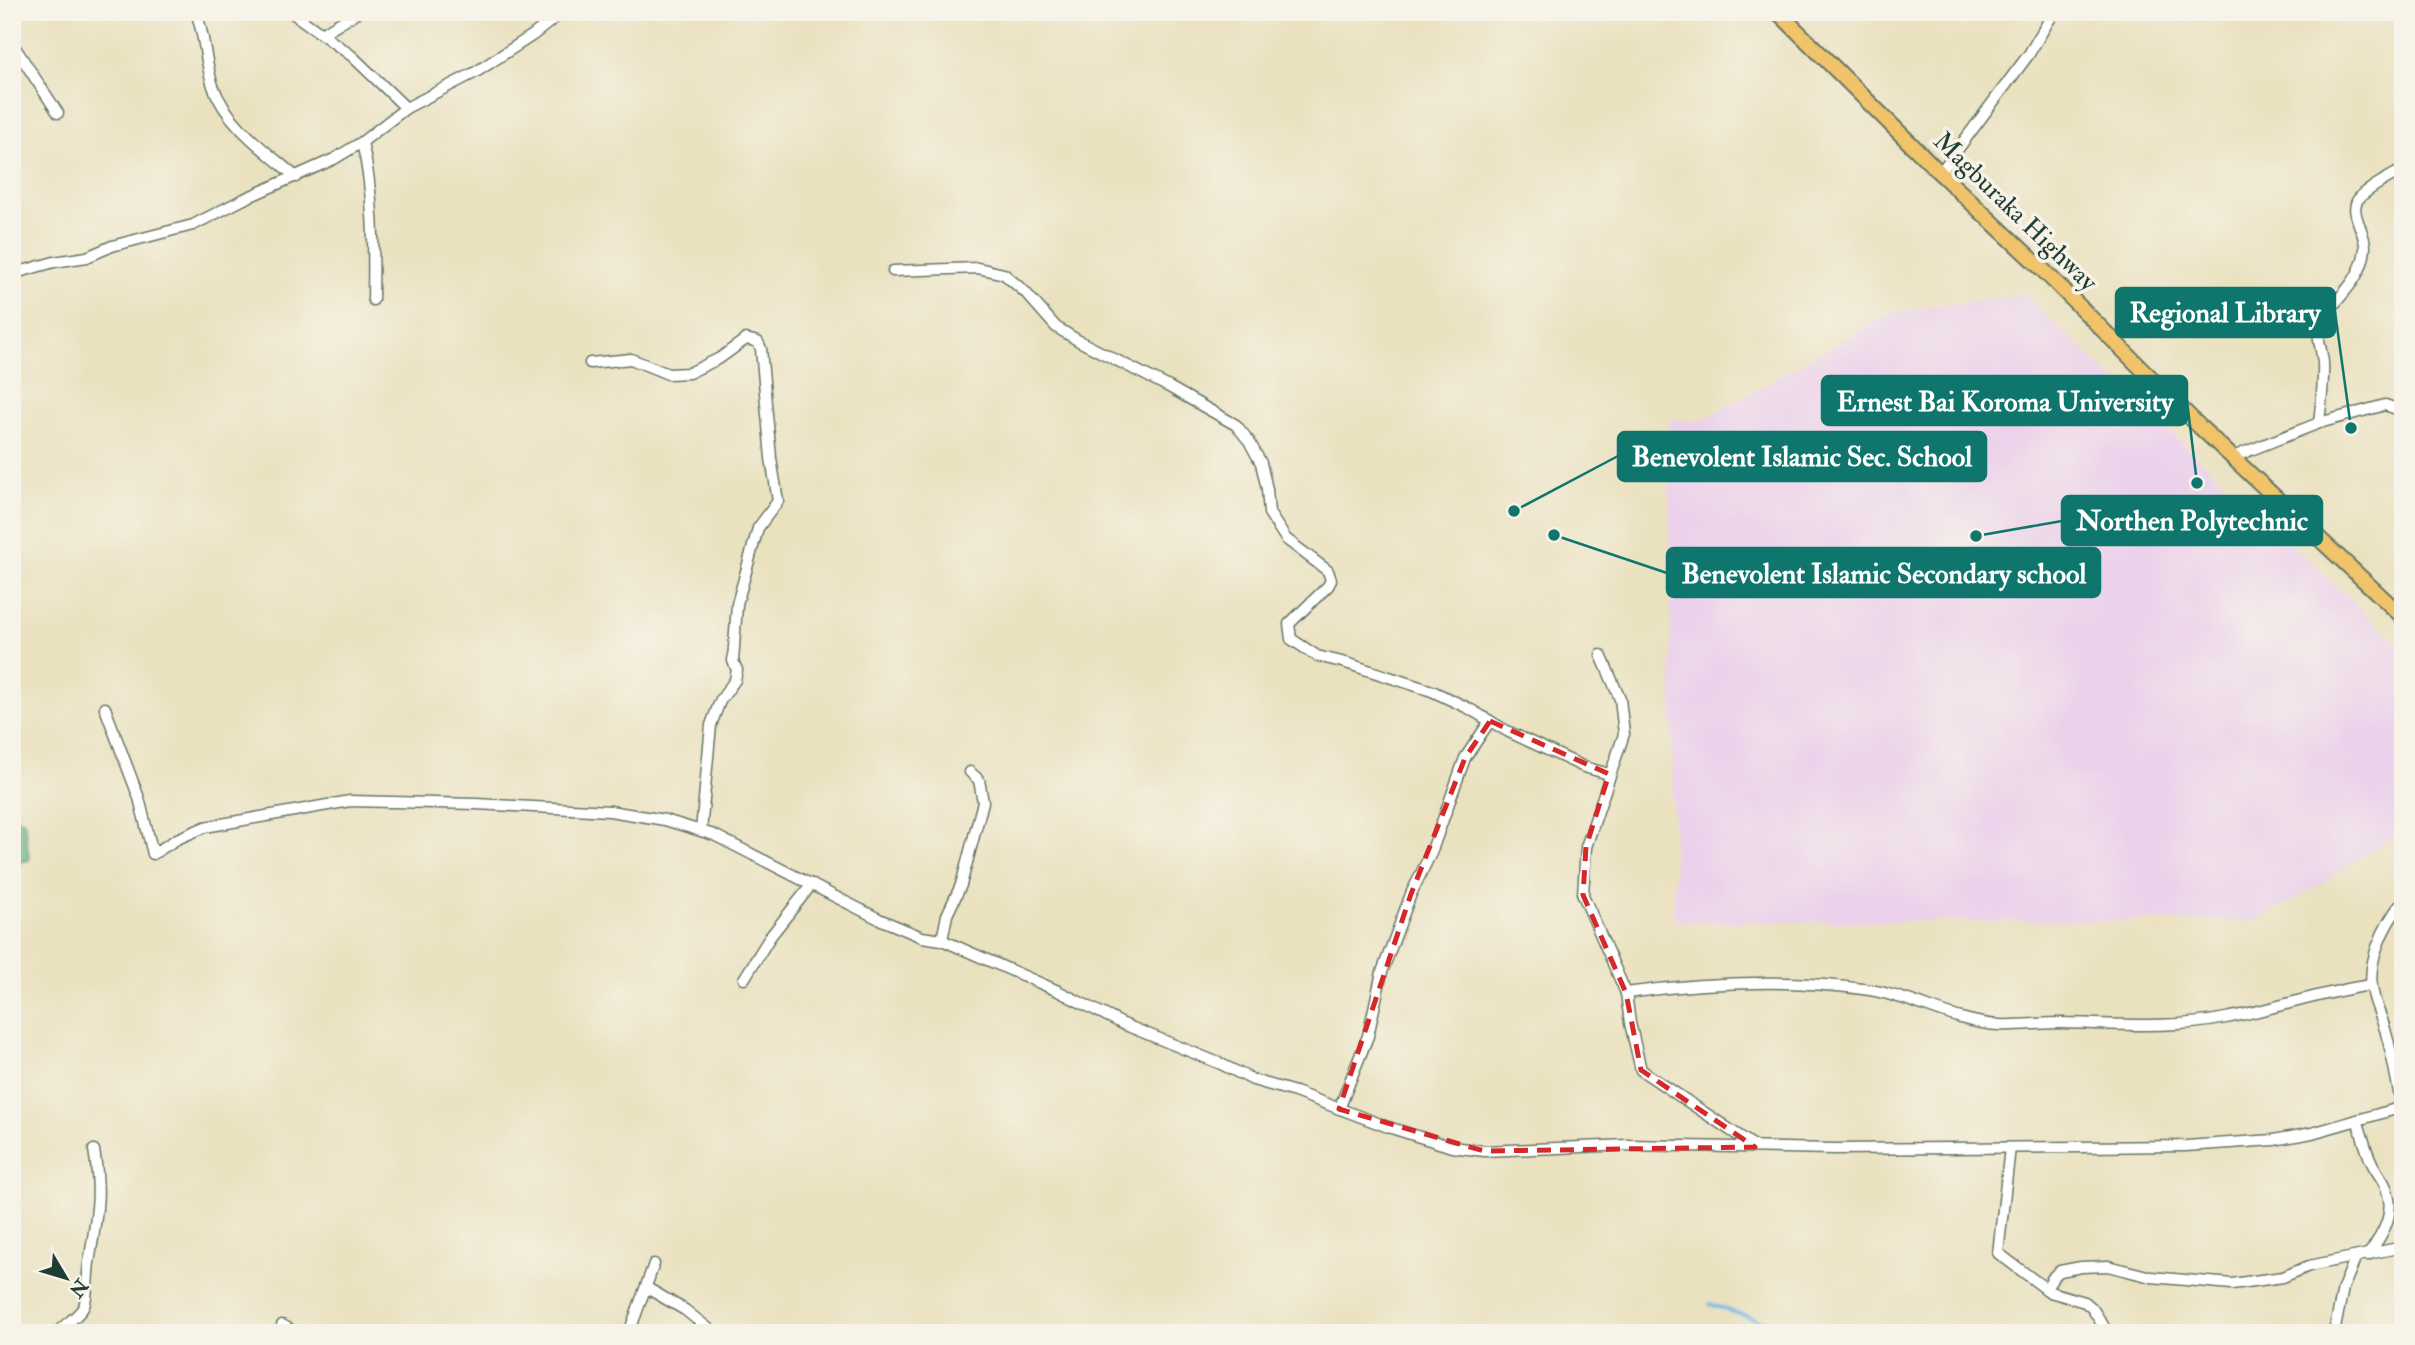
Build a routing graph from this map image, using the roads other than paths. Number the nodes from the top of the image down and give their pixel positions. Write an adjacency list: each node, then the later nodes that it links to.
1 (196, 12): 14 (street)
2 (291, 12): 7 (street)
3 (358, 12): 7 (street)
4 (562, 12): 9 (street)
5 (1778, 12): 13 (main road, Magburaka Highway)
6 (2054, 12): 13 (street)
7 (321, 34): 9 (street)
8 (12, 43): 10 (street)
9 (406, 108): 11 (street)
10 (58, 113)
11 (362, 142): 14 (street); 17 (street)
12 (2402, 170): 20 (street)
13 (1940, 173): 21 (main road, Magburaka Highway)
14 (296, 177): 16 (street)
15 (893, 271): 25 (street)
16 (12, 274)
17 (373, 300)
18 (590, 363): 28 (street)
19 (2403, 411): 20 (street)
20 (2319, 423): 21 (street)
21 (2233, 457): 22 (main road, Magburaka Highway)
22 (2403, 617)
23 (1601, 655): 27 (street)
24 (105, 708): 28 (street)
25 (1490, 720): 27 (street); 36 (street)
26 (970, 772): 31 (street)
27 (1609, 774): 34 (street)
28 (701, 831): 29 (street)
29 (812, 884): 31 (street); 32 (street)
30 (2403, 901): 33 (street)
31 (942, 940): 36 (street)
32 (744, 979)
33 (2371, 985): 34 (street); 35 (street)
34 (1626, 993): 38 (street)
35 (2402, 1107): 37 (street)
36 (1339, 1109): 38 (street)
37 (2357, 1120): 39 (street); 42 (street)
38 (1755, 1147): 39 (street)
39 (2010, 1148): 46 (street)
40 (94, 1150): 48 (street)
41 (2403, 1247): 42 (street)
42 (2368, 1255): 43 (street)
43 (2356, 1257): 46 (street); 53 (street)
44 (654, 1264): 45 (street)
45 (647, 1288): 50 (street); 51 (street)
46 (2046, 1289): 52 (street)
47 (282, 1325): 49 (street)
48 (57, 1333)
49 (297, 1333)
50 (629, 1333)
51 (714, 1333)
52 (2108, 1333)
53 (2334, 1333)

